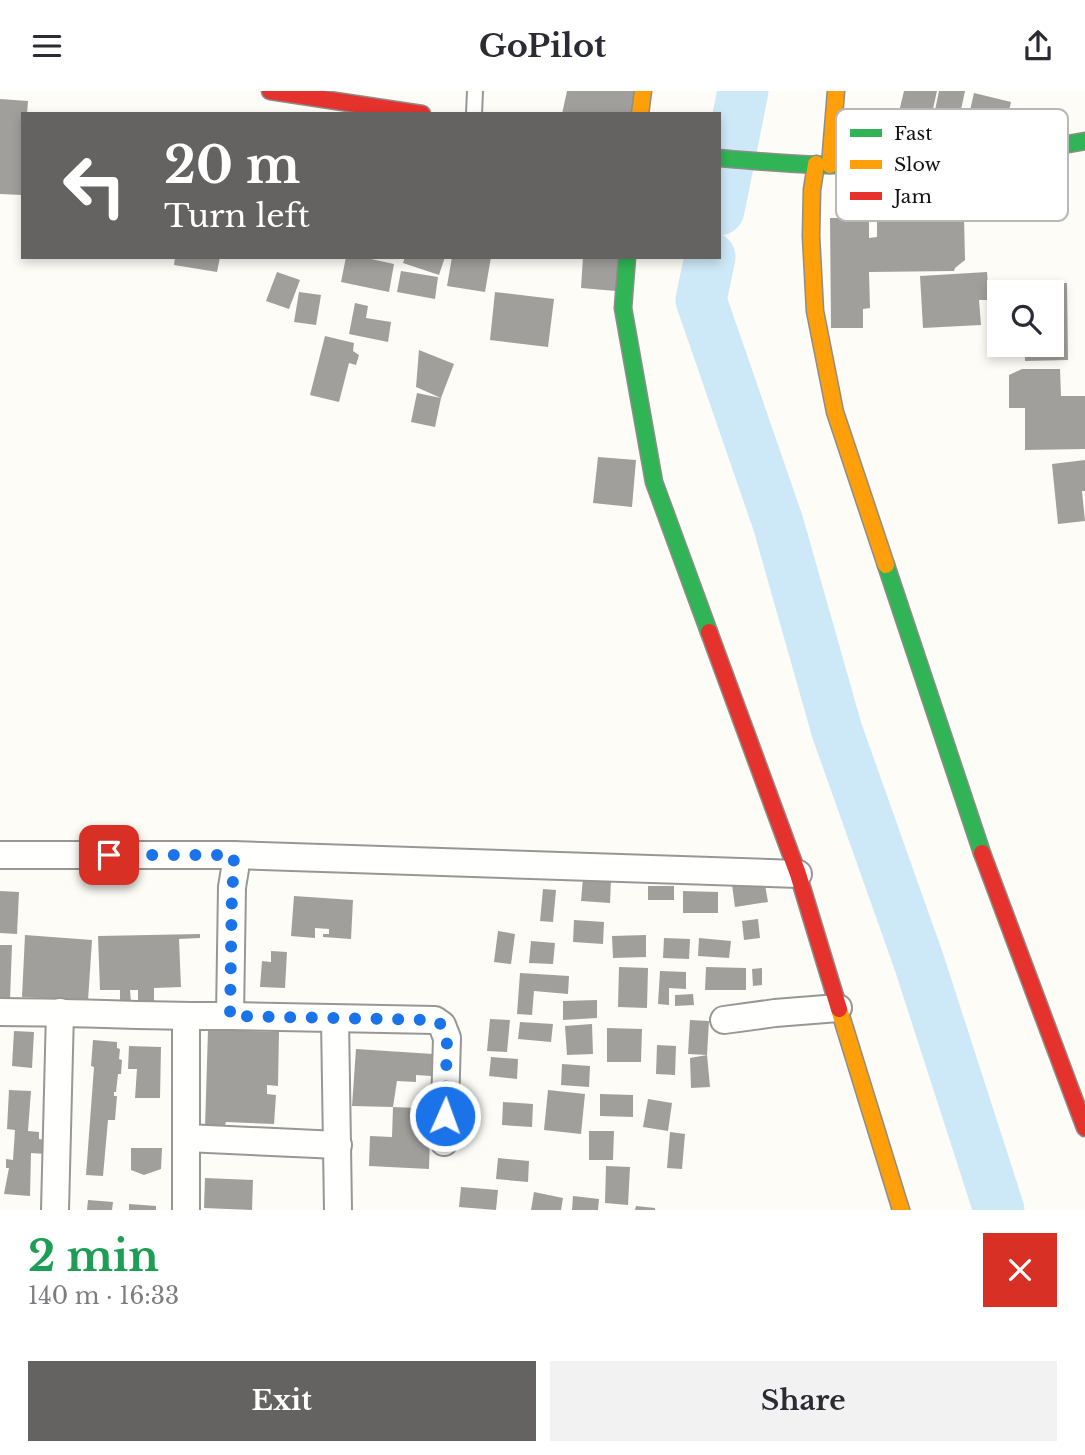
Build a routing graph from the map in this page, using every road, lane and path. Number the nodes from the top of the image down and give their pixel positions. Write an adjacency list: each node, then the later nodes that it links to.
1 (270, 91): 5 (street)
2 (475, 91): 6 (lane)
3 (643, 91): 7 (street)
4 (836, 91): 9 (street)
5 (409, 112)
6 (474, 112)
7 (640, 112)
8 (721, 158): 9 (street)
9 (823, 165): 10 (street); 22 (street)
10 (836, 165)
11 (627, 259): 14 (street)
12 (0, 855): 13 (street)
13 (233, 855): 14 (street); 18 (street)
14 (797, 874): 15 (street)
15 (838, 1008): 21 (street); 26 (street)
16 (0, 1012): 17 (street)
17 (60, 1012): 19 (street); 27 (street)
18 (230, 1016): 19 (street); 20 (street)
19 (186, 1017): 23 (street)
20 (335, 1019): 24 (street); 25 (street)
21 (724, 1020)
22 (1085, 1128)
23 (186, 1139): 25 (street); 28 (street)
24 (444, 1142)
25 (338, 1145): 29 (street)
26 (899, 1207)
27 (55, 1210)
28 (186, 1210)
29 (338, 1210)

